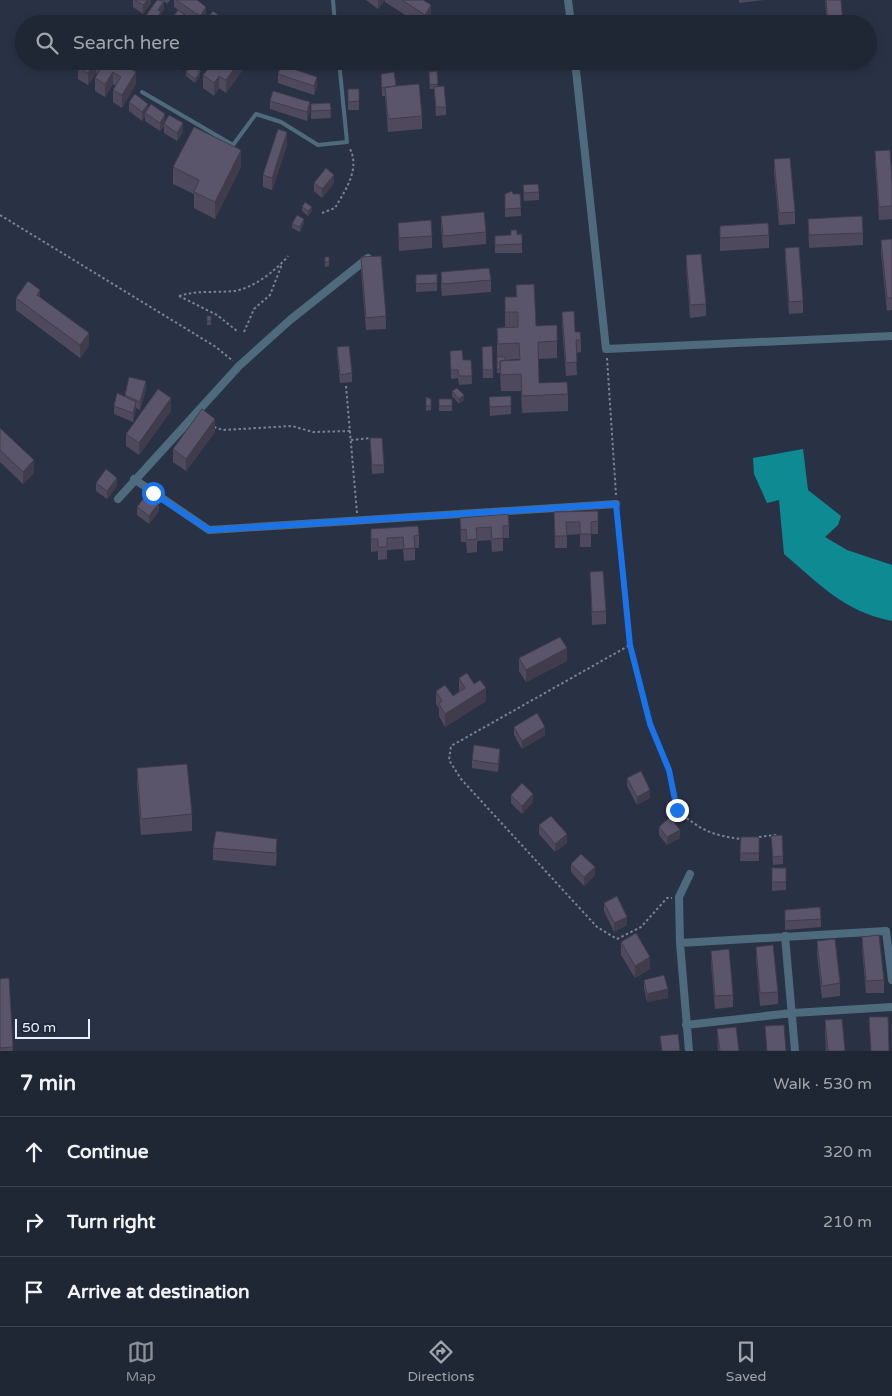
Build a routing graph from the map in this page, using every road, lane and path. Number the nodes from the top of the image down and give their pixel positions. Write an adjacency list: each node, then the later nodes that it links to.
1 (333, 0): 3 (lane)
2 (568, 0): 4 (street)
3 (334, 15)
4 (570, 15)
5 (340, 70): 8 (lane)
6 (576, 70): 17 (street)
7 (142, 92): 8 (lane)
8 (347, 142): 9 (path)
9 (322, 213)
10 (0, 215): 18 (path)
11 (288, 256): 13 (path)
12 (368, 258): 18 (street)
13 (282, 264): 14 (path); 15 (path)
14 (237, 331)
15 (244, 332)
16 (892, 336): 17 (street)
17 (606, 349): 26 (path)
18 (239, 366): 24 (street)
19 (346, 386): 21 (path)
20 (212, 426): 21 (path)
21 (350, 431): 23 (path)
22 (370, 438): 23 (path)
23 (351, 440): 27 (path)
24 (134, 479): 25 (street); 27 (street)
25 (118, 499)
26 (616, 504): 27 (street); 28 (path)
27 (356, 520)
28 (630, 645): 30 (path); 33 (path)
29 (751, 838): 31 (path)
30 (742, 840)
31 (782, 840)
32 (690, 874): 33 (street)
33 (679, 897): 35 (street)
34 (785, 936): 35 (street); 36 (street); 38 (street)
35 (680, 943): 39 (street)
36 (892, 980)
37 (892, 1006): 38 (street)
38 (792, 1013): 39 (street); 41 (street)
39 (686, 1025): 40 (street)
40 (689, 1051)
41 (795, 1051)

